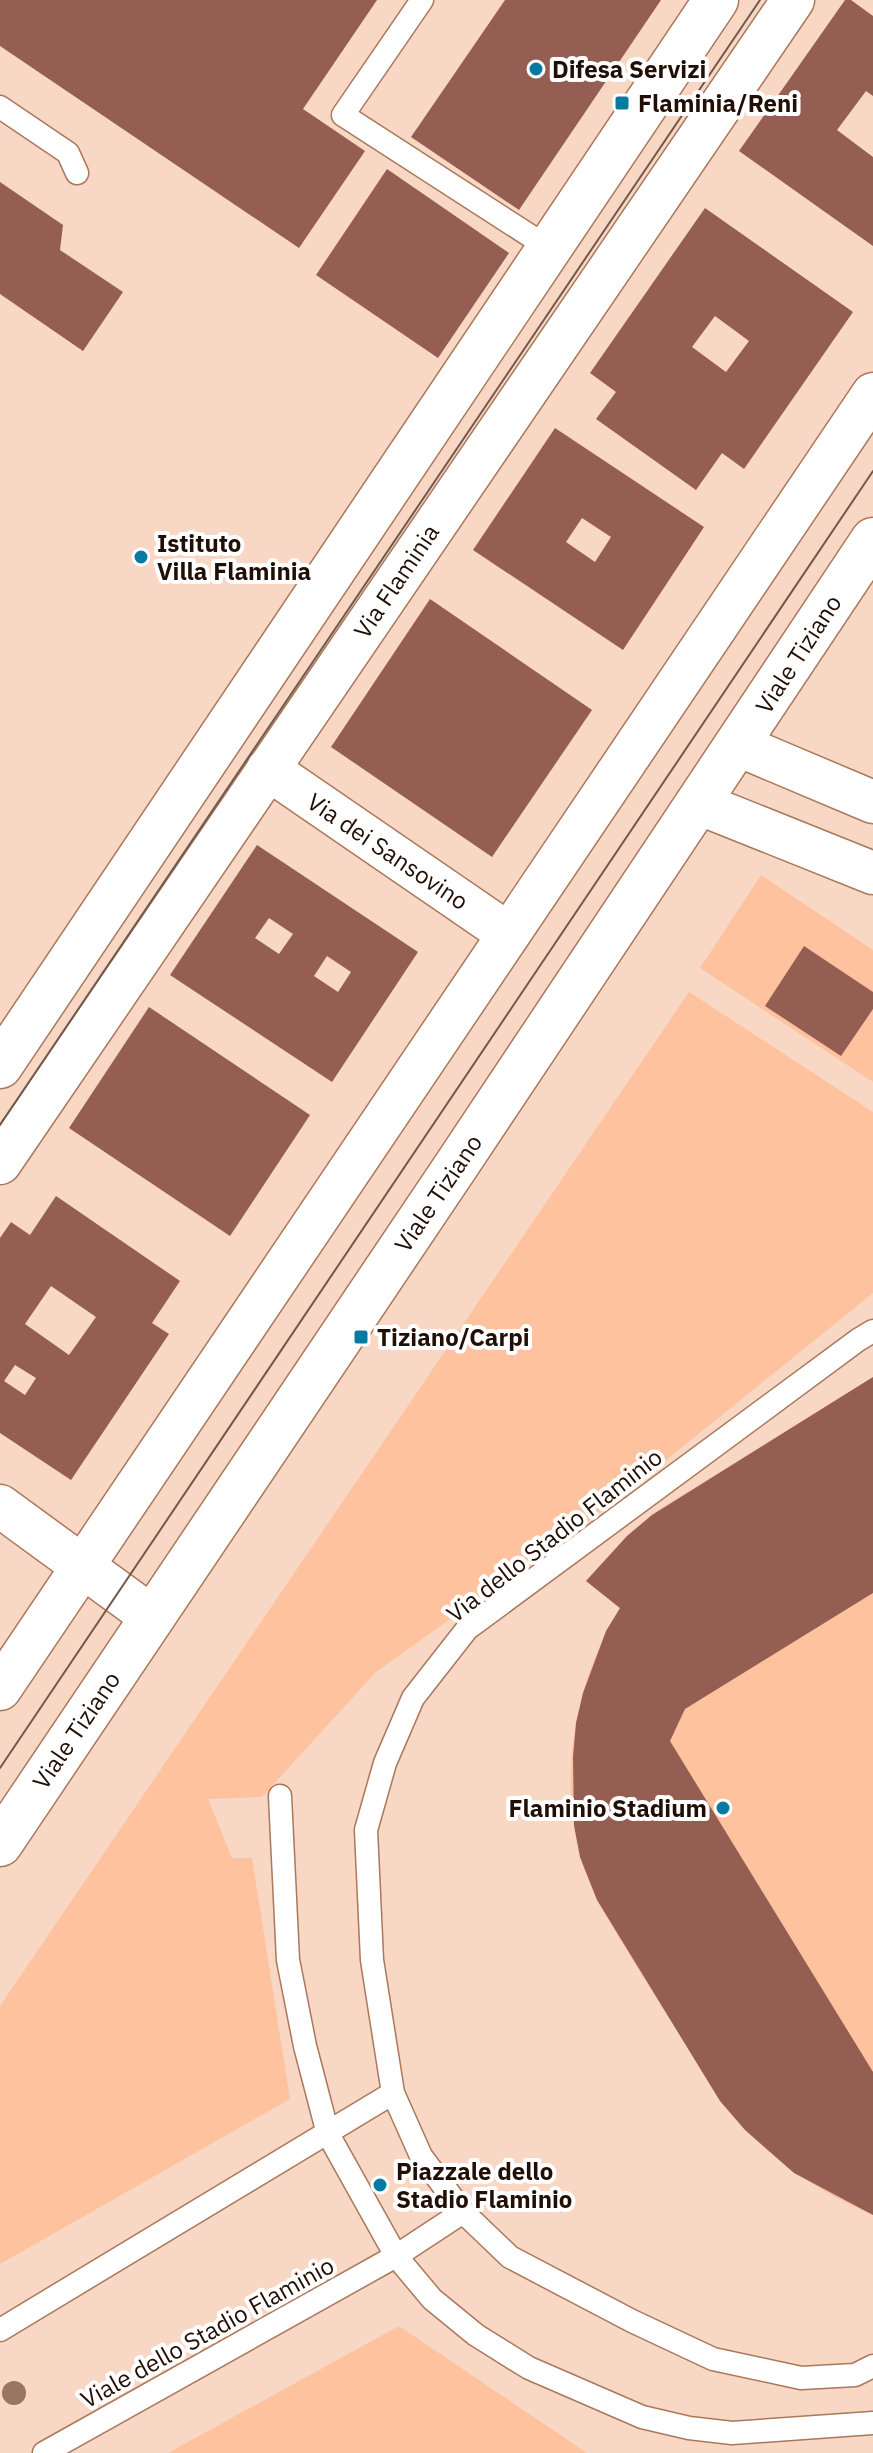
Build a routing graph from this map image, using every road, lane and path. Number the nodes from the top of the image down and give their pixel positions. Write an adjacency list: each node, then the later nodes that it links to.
1 (422, 0): 6 (lane)
2 (716, 0): 6 (street)
3 (793, 0): 10 (street, Via Flaminia)
4 (0, 107): 5 (lane)
5 (77, 173)
6 (549, 248): 15 (street)
7 (873, 394): 14 (street)
8 (873, 540): 9 (street, Viale Tiziano)
9 (738, 745): 11 (street); 12 (street, Viale Tiziano)
10 (268, 769): 14 (street, Via dei Sansovino); 16 (street, Via Flaminia)
11 (873, 802)
12 (698, 803): 13 (street); 20 (street, Viale Tiziano)
13 (873, 873)
14 (507, 933): 19 (street)
15 (0, 1066)
16 (0, 1163)
17 (873, 1331): 24 (lane, Via dello Stadio Flaminio)
18 (0, 1506): 19 (street)
19 (83, 1565): 20 (street); 21 (street)
20 (152, 1617): 23 (street, Viale Tiziano)
21 (0, 1689)
22 (280, 1796): 25 (lane)
23 (0, 1844)
24 (393, 2093): 25 (lane); 26 (lane)
25 (328, 2134): 27 (lane); 28 (lane)
26 (463, 2212): 27 (lane); 29 (lane)
27 (396, 2256): 30 (lane); 31 (lane, Viale dello Stadio Flaminio)
28 (0, 2330)
29 (873, 2366)
30 (873, 2423)
31 (44, 2453)

